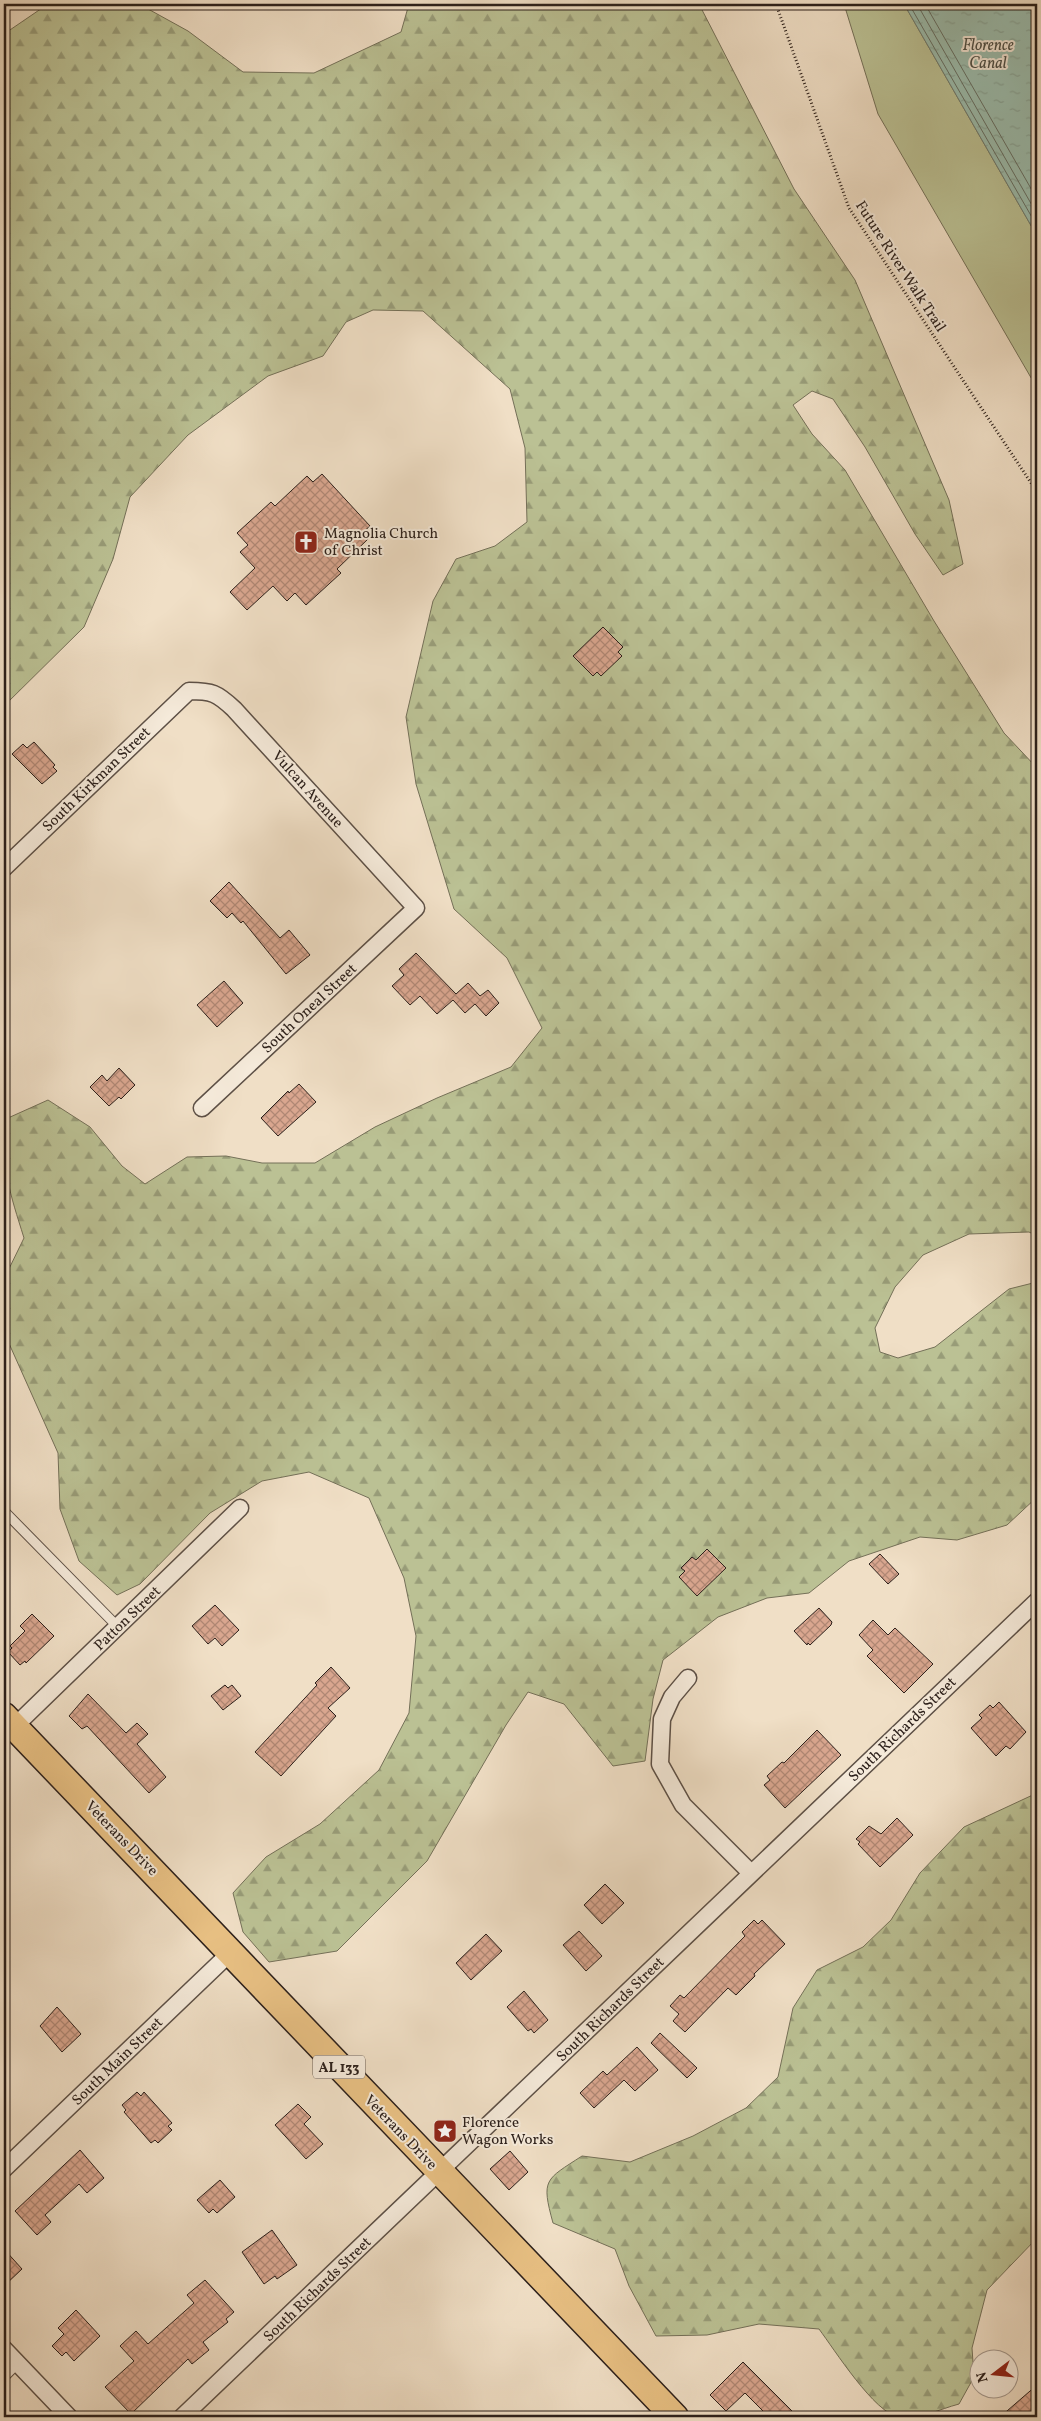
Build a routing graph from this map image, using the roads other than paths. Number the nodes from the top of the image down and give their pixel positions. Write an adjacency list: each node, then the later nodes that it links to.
1 (189, 690): 2 (street, South Kirkman Street); 3 (street, Vulcan Avenue)
2 (4, 868)
3 (416, 908): 4 (street, South Oneal Street)
4 (202, 1108)
5 (240, 1508): 8 (street, Patton Street)
6 (4, 1511): 8 (lane)
7 (1037, 1600): 11 (street, South Richards Street)
8 (118, 1627): 10 (street, Patton Street)
9 (688, 1678): 11 (street)
10 (9, 1721): 12 (main road, Veterans Drive / AL 133)
11 (751, 1873): 14 (street, South Richards Street)
12 (230, 1953): 13 (street, South Main Street); 14 (main road, Veterans Drive / AL 133)
13 (4, 2169)
14 (439, 2171): 19 (street, South Richards Street); 20 (main road, Veterans Drive / AL 133)
15 (4, 2349): 16 (street)
16 (18, 2363): 17 (lane); 18 (street)
17 (4, 2377)
18 (69, 2417)
19 (182, 2417)
20 (675, 2417)

